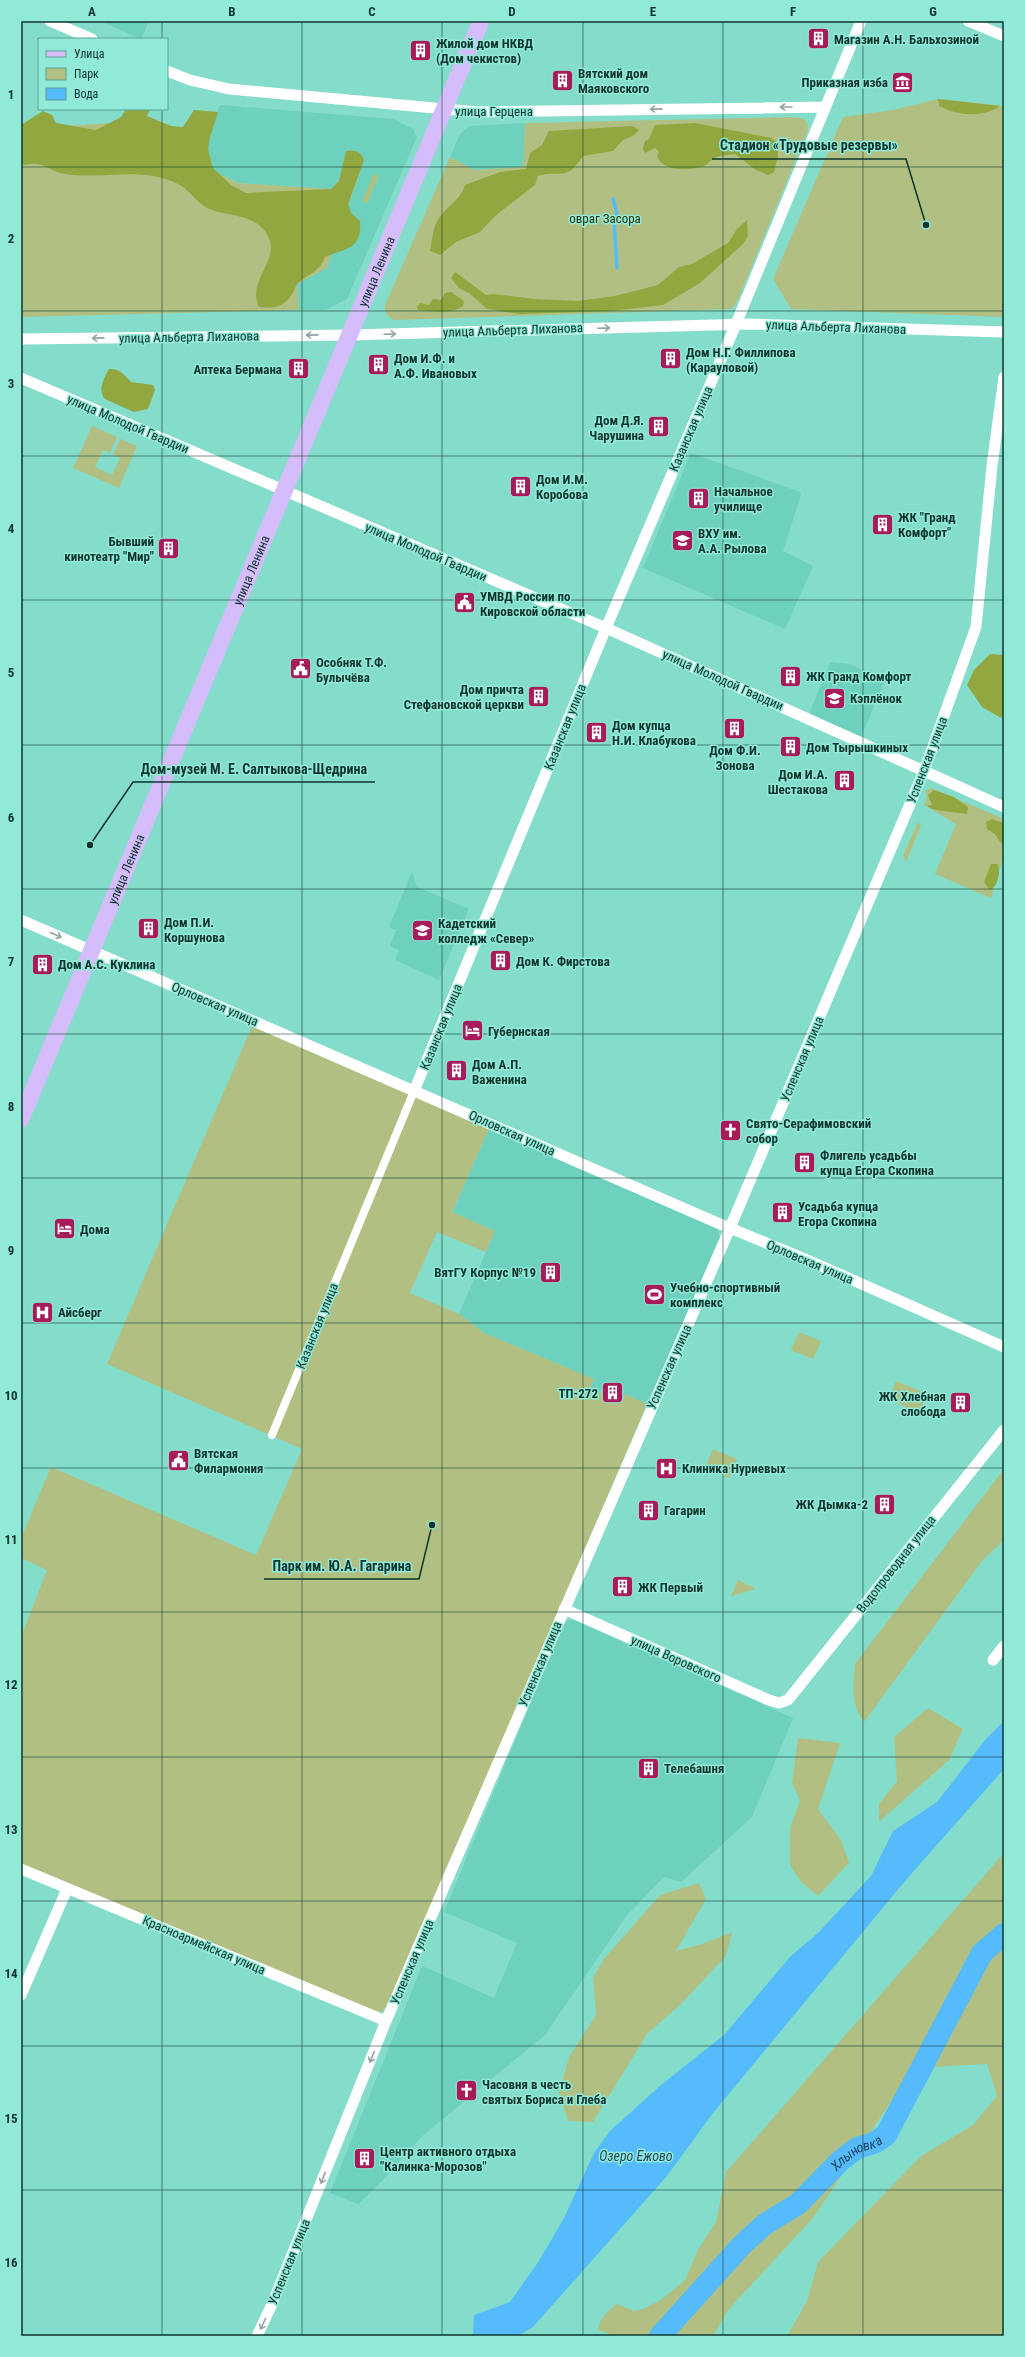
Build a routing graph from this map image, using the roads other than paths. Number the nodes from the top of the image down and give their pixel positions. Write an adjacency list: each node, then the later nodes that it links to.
1 (50, 21): 6 (street)
2 (481, 21): 9 (main road, улица Ленина)
3 (861, 21): 8 (street, Казанская улица)
4 (968, 21): 5 (street)
5 (1004, 36)
6 (90, 38)
7 (168, 71): 9 (street, улица Герцена)
8 (825, 107): 9 (street, улица Герцена, one-way to 9); 10 (street, Казанская улица)
9 (444, 110): 12 (main road, улица Ленина)
10 (736, 324): 11 (street, улица Альберта Лиханова); 12 (street, улица Альберта Лиханова, one-way to 10); 17 (street, Казанская улица)
11 (1004, 332)
12 (351, 335): 13 (street, улица Альберта Лиханова, one-way to 13); 16 (main road, улица Ленина)
13 (21, 339)
14 (1004, 377): 18 (street, Успенская улица)
15 (21, 378): 16 (street, улица Молодой Гвардии)
16 (285, 492): 17 (street, улица Молодой Гвардии); 21 (main road, улица Ленина)
17 (606, 628): 18 (street, улица Молодой Гвардии); 22 (street, Казанская улица)
18 (924, 771): 19 (street, улица Молодой Гвардии); 24 (street, Успенская улица)
19 (1004, 807)
20 (21, 920): 21 (street, Орловская улица, one-way to 21)
21 (92, 951): 22 (street, Орловская улица); 23 (main road, улица Ленина)
22 (414, 1091): 24 (street, Орловская улица); 27 (street, Казанская улица)
23 (21, 1119)
24 (730, 1228): 25 (street, Орловская улица); 28 (street, Успенская улица)
25 (1004, 1347)
26 (1004, 1430): 31 (street, Водопроводная улица)
27 (272, 1435)
28 (564, 1609): 31 (street, улица Воровского); 35 (street, Успенская улица)
29 (1004, 1646): 30 (street)
30 (993, 1660)
31 (788, 1700)
32 (21, 1869): 33 (street, Красноармейская улица)
33 (67, 1889): 34 (street); 35 (street, Красноармейская улица)
34 (21, 1995)
35 (386, 2021): 36 (street, Успенская улица, one-way to 36)
36 (257, 2336)

